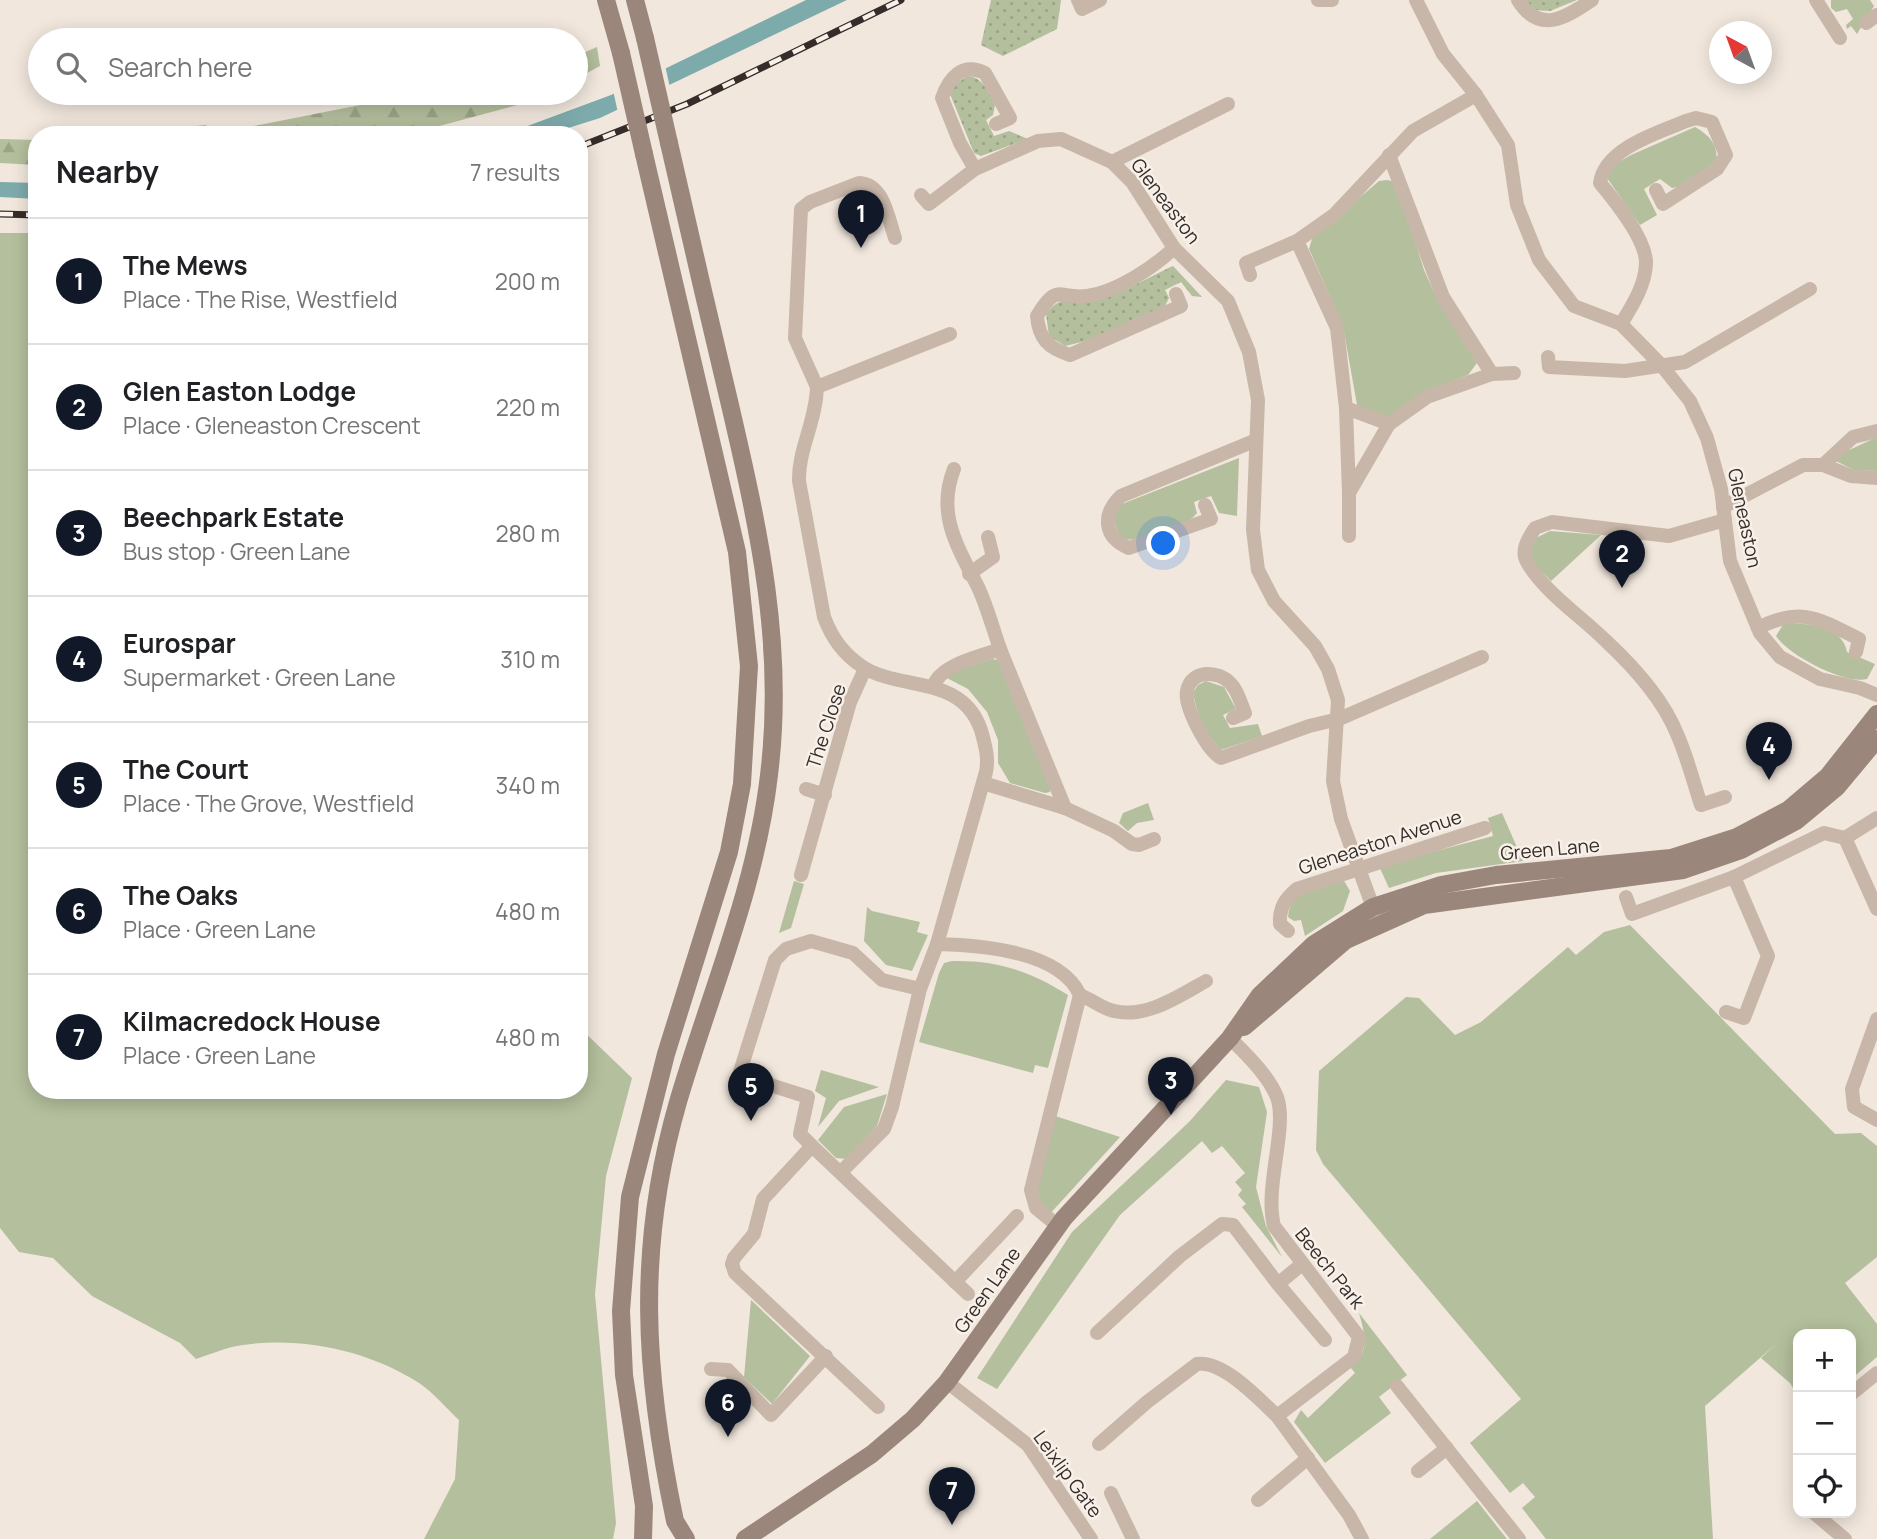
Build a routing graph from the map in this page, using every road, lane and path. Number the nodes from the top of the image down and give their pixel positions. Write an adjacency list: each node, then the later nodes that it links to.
1 (606, 0): 111 (main road, bridge)
2 (635, 0): 112 (main road, bridge)
3 (1078, 0): 4 (street)
4 (1100, 0)
5 (1318, 0): 6 (street)
6 (1332, 0)
7 (1416, 0): 12 (street, Gleneaston)
8 (1518, 0): 9 (street)
9 (1592, 0)
10 (1816, 0): 11 (street)
11 (1840, 38)
12 (1476, 95): 15 (street); 26 (street, Gleneaston)
13 (1228, 104): 16 (street)
14 (996, 124): 17 (street)
15 (1389, 155): 21 (street); 30 (street)
16 (1112, 162): 17 (street); 22 (street, Gleneaston)
17 (975, 169): 19 (street)
18 (1656, 190): 26 (street)
19 (921, 194)
20 (895, 238): 32 (street)
21 (1297, 241): 23 (street); 33 (street)
22 (1174, 248): 25 (street); 36 (street, Gleneaston)
23 (1250, 275)
24 (1810, 289): 29 (street)
25 (1176, 294)
26 (1621, 324): 29 (street, Gleneaston)
27 (950, 334): 32 (street)
28 (1548, 357): 29 (street)
29 (1662, 366): 42 (street, Gleneaston)
30 (1492, 373): 31 (street); 34 (street)
31 (1514, 373)
32 (817, 387): 50 (street)
33 (1346, 408): 34 (street); 40 (street)
34 (1389, 424): 40 (street)
35 (1877, 431): 37 (street)
36 (1254, 441): 41 (street); 55 (street, Gleneaston)
37 (1823, 465): 39 (street); 42 (street)
38 (954, 470): 45 (street)
39 (1877, 478)
40 (1349, 493): 43 (street)
41 (1205, 505)
42 (1724, 514): 46 (street, Gleneaston); 62 (street)
43 (1349, 536)
44 (988, 537): 45 (street)
45 (969, 574): 47 (street)
46 (1758, 628): 48 (street); 52 (street, Gleneaston)
47 (1000, 649): 51 (street); 63 (street)
48 (1856, 652)
49 (1482, 657): 55 (street)
50 (865, 669): 51 (street); 61 (street, The Close)
51 (933, 687): 59 (street)
52 (1877, 695)
53 (1877, 714): 58 (main road, Green Lane)
54 (1233, 718): 55 (street)
55 (1339, 719): 68 (street, Gleneaston)
56 (1877, 727): 58 (main road)
57 (1877, 739): 70 (main road, Green Lane)
58 (1828, 776): 69 (main road, Green Lane)
59 (983, 783): 63 (street); 77 (street)
60 (806, 789): 61 (street, The Close)
61 (825, 795): 71 (street, The Close)
62 (1725, 797)
63 (1065, 808): 67 (street)
64 (1877, 818): 66 (street)
65 (1485, 828): 68 (street, Gleneaston Avenue)
66 (1845, 838): 72 (street); 74 (street)
67 (1154, 839)
68 (1359, 867): 75 (street, Gleneaston); 76 (street, Gleneaston Avenue)
69 (1593, 867): 70 (main road); 75 (main road, Green Lane)
70 (1683, 870): 75 (main road, Green Lane)
71 (801, 875)
72 (1734, 877): 73 (street); 81 (street)
73 (1626, 897)
74 (1877, 909)
75 (1377, 915): 83 (main road, Green Lane)
76 (1288, 931)
77 (937, 944): 79 (street); 80 (street)
78 (1206, 981): 80 (street)
79 (920, 989): 85 (street); 86 (street)
80 (1080, 995): 88 (street)
81 (1726, 1012)
82 (1877, 1019): 84 (street)
83 (1230, 1038): 88 (main road, Green Lane); 89 (street, Beech Park)
84 (1877, 1120)
85 (812, 1146): 86 (street); 95 (street)
86 (841, 1172): 90 (street)
87 (1017, 1216): 90 (street)
88 (1058, 1226): 98 (main road, Green Lane)
89 (1302, 1264): 91 (street); 102 (street, Beech Park)
90 (955, 1282): 92 (street)
91 (1278, 1284): 93 (street); 94 (street)
92 (968, 1294)
93 (1097, 1333)
94 (1325, 1340)
95 (826, 1356): 96 (street); 101 (street)
96 (711, 1368)
97 (1877, 1373): 100 (street)
98 (947, 1382): 110 (main road, Green Lane); 113 (street, Leixlip Gate)
99 (1397, 1386): 104 (street)
100 (1853, 1392)
101 (878, 1407)
102 (1277, 1416): 103 (street); 105 (street)
103 (1099, 1444)
104 (1447, 1448): 106 (street); 116 (street)
105 (1308, 1458): 108 (street); 115 (street)
106 (1418, 1471)
107 (1111, 1493): 114 (street)
108 (1258, 1500)
109 (1820, 1518): 117 (street)
110 (749, 1538)
111 (643, 1539)
112 (686, 1539)
113 (1091, 1539)
114 (1133, 1539)
115 (1362, 1539)
116 (1519, 1539)
117 (1845, 1539)

